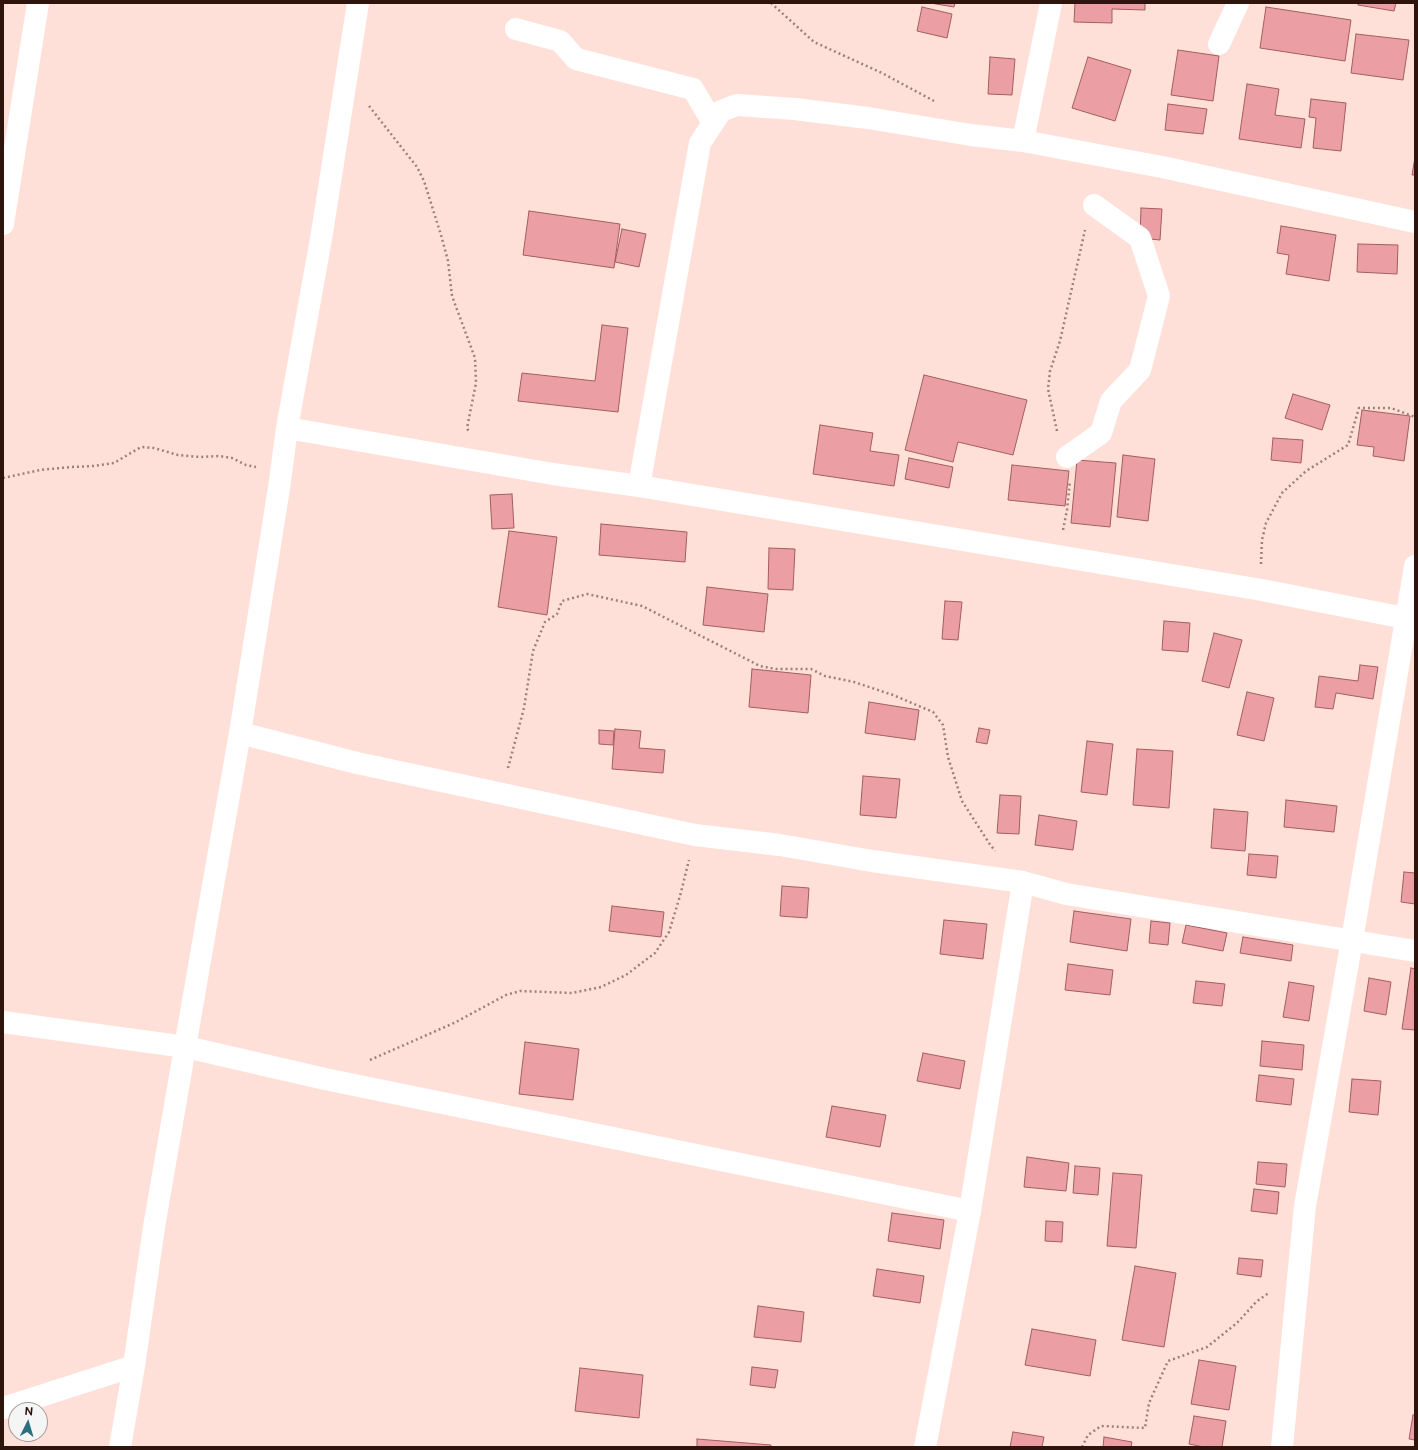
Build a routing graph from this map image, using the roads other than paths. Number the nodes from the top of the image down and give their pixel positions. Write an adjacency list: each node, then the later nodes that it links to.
1 (38, 3): 11 (street)
2 (358, 3): 12 (street)
3 (1051, 3): 8 (street)
4 (1238, 3): 6 (street)
5 (516, 29): 7 (street)
6 (1218, 44)
7 (713, 123): 8 (street); 14 (street)
8 (1023, 141): 10 (street)
9 (1094, 205): 13 (street)
10 (1415, 222)
11 (3, 224)
12 (287, 428): 14 (street); 17 (street)
13 (1067, 457)
14 (639, 486): 16 (street)
15 (1415, 566): 16 (street)
16 (1405, 618): 19 (street)
17 (240, 733): 18 (street); 22 (street)
18 (1023, 882): 19 (street); 23 (street)
19 (1352, 940): 20 (street); 28 (street)
20 (1415, 951)
21 (3, 1022): 22 (street)
22 (186, 1047): 23 (street); 24 (street)
23 (970, 1211): 27 (street)
24 (134, 1366): 25 (street); 26 (street)
25 (3, 1408)
26 (120, 1447)
27 (925, 1447)
28 (1282, 1447)

